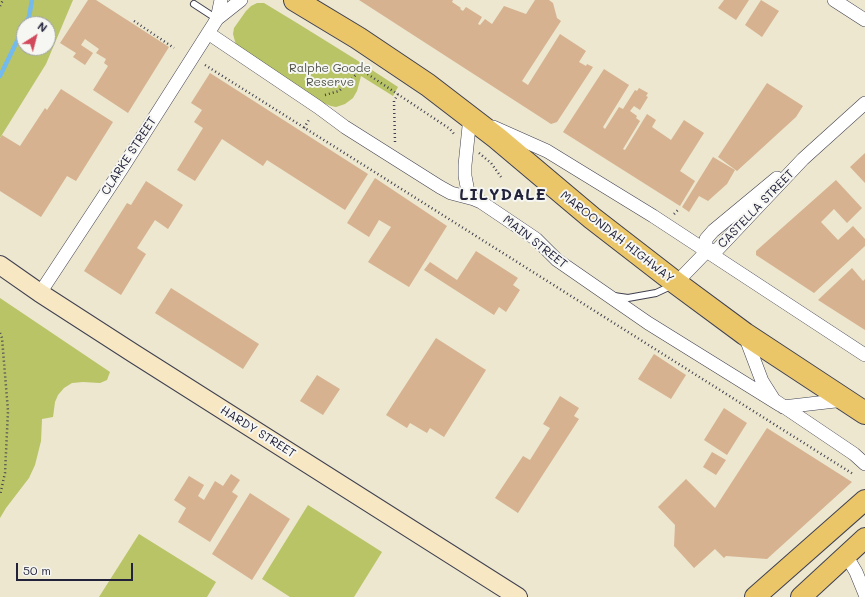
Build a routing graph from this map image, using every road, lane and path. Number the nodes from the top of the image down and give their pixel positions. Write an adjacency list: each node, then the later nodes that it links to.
1 (3, 0): 7 (path)
2 (221, 0): 8 (street, CLARKE STREET)
3 (241, 0): 8 (street, CLARKE STREET)
4 (295, 0): 17 (highway, MAROONDAH HIGHWAY)
5 (834, 0): 9 (street)
6 (194, 4): 8 (lane)
7 (0, 6)
8 (217, 19): 11 (street, CLARKE STREET)
9 (865, 20)
10 (134, 21): 12 (path)
11 (208, 32): 16 (street, MAIN STREET); 28 (street, CLARKE STREET)
12 (174, 48)
13 (205, 65): 18 (path)
14 (398, 94): 16 (path); 19 (path); 20 (path)
15 (865, 103): 24 (street, CASTELLA STREET)
16 (318, 107): 18 (path); 20 (street, MAIN STREET)
17 (470, 117): 19 (street); 24 (street); 26 (highway, MAROONDAH HIGHWAY)
18 (304, 128): 22 (path)
19 (467, 149): 21 (path); 23 (street)
20 (395, 158): 22 (path); 23 (street, MAIN STREET)
21 (502, 177)
22 (388, 181): 38 (path)
23 (469, 197): 27 (street, MAIN STREET)
24 (706, 252): 26 (street, CASTELLA STREET); 31 (street)
25 (0, 265): 28 (main road, HARDY STREET)
26 (676, 283): 27 (lane); 30 (highway, MAROONDAH HIGHWAY)
27 (603, 291): 35 (street, MAIN STREET)
28 (40, 293): 47 (main road, HARDY STREET)
29 (0, 333): 33 (path)
30 (744, 334): 34 (highway, MAROONDAH HIGHWAY); 35 (street)
31 (865, 356)
32 (0, 368): 33 (path)
33 (4, 368): 40 (path)
34 (844, 400): 35 (street); 36 (highway, MAROONDAH HIGHWAY)
35 (781, 406): 37 (street)
36 (865, 413)
37 (865, 464)
38 (857, 477)
39 (865, 488): 42 (street)
40 (0, 495)
41 (865, 500): 42 (main road)
42 (849, 514): 43 (main road)
43 (826, 534): 45 (main road); 48 (main road)
44 (865, 538): 45 (main road)
45 (846, 556): 46 (street); 49 (main road)
46 (865, 594)
47 (518, 597)
48 (755, 597)
49 (801, 597)

